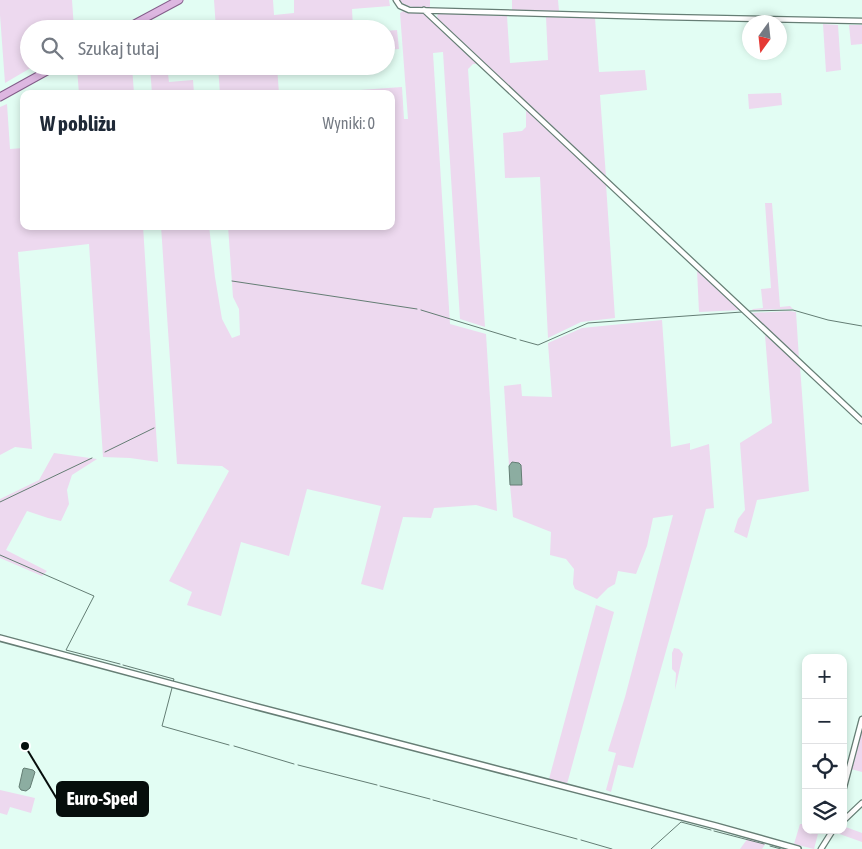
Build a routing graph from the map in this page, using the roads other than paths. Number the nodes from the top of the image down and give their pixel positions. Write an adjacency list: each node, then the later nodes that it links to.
1 (179, 0): 4 (main road)
2 (396, 0): 3 (street)
3 (424, 10): 5 (street); 8 (street)
4 (142, 20)
5 (862, 21)
6 (40, 75): 7 (main road)
7 (0, 97)
8 (862, 420)
9 (0, 638): 15 (street)
10 (862, 719): 11 (street)
11 (844, 789)
12 (862, 803): 13 (street)
13 (847, 817)
14 (831, 834): 16 (street)
15 (798, 849)
16 (822, 849)

